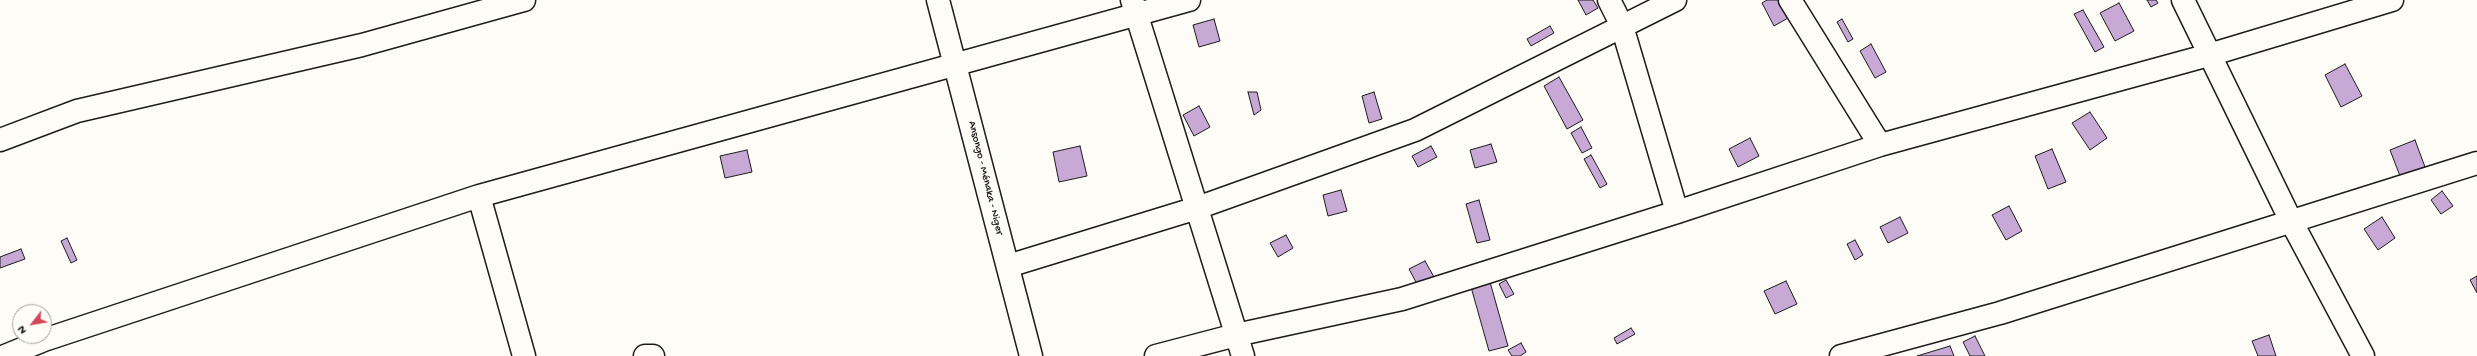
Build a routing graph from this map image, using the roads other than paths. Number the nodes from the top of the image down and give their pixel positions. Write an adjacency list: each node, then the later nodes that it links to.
1 (524, 0): 13 (street)
2 (938, 0): 12 (street, Ansongo - Ménaka - Niger)
3 (1189, 0): 9 (street)
4 (1609, 0): 10 (street)
5 (1674, 0): 10 (street)
6 (1790, 0): 14 (street)
7 (2183, 0): 11 (street)
8 (2392, 0): 11 (street)
9 (1134, 7): 12 (street); 17 (street)
10 (1622, 26): 17 (street); 18 (street)
11 (2209, 55): 14 (street); 19 (street)
12 (956, 65): 16 (street); 20 (street, Ansongo - Ménaka - Niger)
13 (0, 140)
14 (1880, 144): 18 (street)
15 (2477, 164): 19 (street)
16 (479, 196): 23 (street); 24 (street)
17 (1197, 208): 20 (street); 21 (street)
18 (1677, 212): 21 (street)
19 (2291, 221): 22 (street); 30 (street)
20 (1008, 266): 27 (street, Ansongo - Ménaka - Niger)
21 (1236, 335): 28 (street); 29 (street)
22 (2360, 355)
23 (5, 356)
24 (524, 356)
25 (645, 356): 26 (street)
26 (652, 356)
27 (1031, 356)
28 (1156, 356)
29 (1243, 356)
30 (1841, 356)

